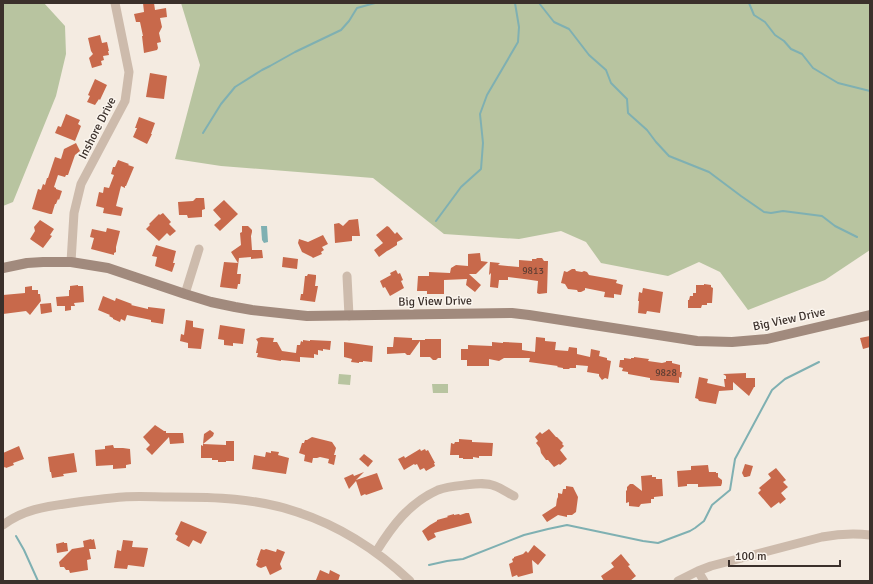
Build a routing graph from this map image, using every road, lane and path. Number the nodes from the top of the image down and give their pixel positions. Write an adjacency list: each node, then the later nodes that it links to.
1 (115, 3): 3 (street, Inshore Drive)
2 (199, 249): 6 (street)
3 (71, 262): 4 (street, Big View Drive); 6 (street, Big View Drive)
4 (3, 268)
5 (347, 276): 8 (street)
6 (185, 294): 8 (street, Big View Drive)
7 (870, 315): 8 (street, Big View Drive)
8 (349, 316)
9 (514, 496): 12 (street)
10 (3, 524): 12 (street)
11 (870, 535): 13 (street)
12 (376, 552): 14 (street)
13 (698, 571): 15 (street); 16 (street)
14 (410, 581)
15 (678, 581)
16 (704, 581)

